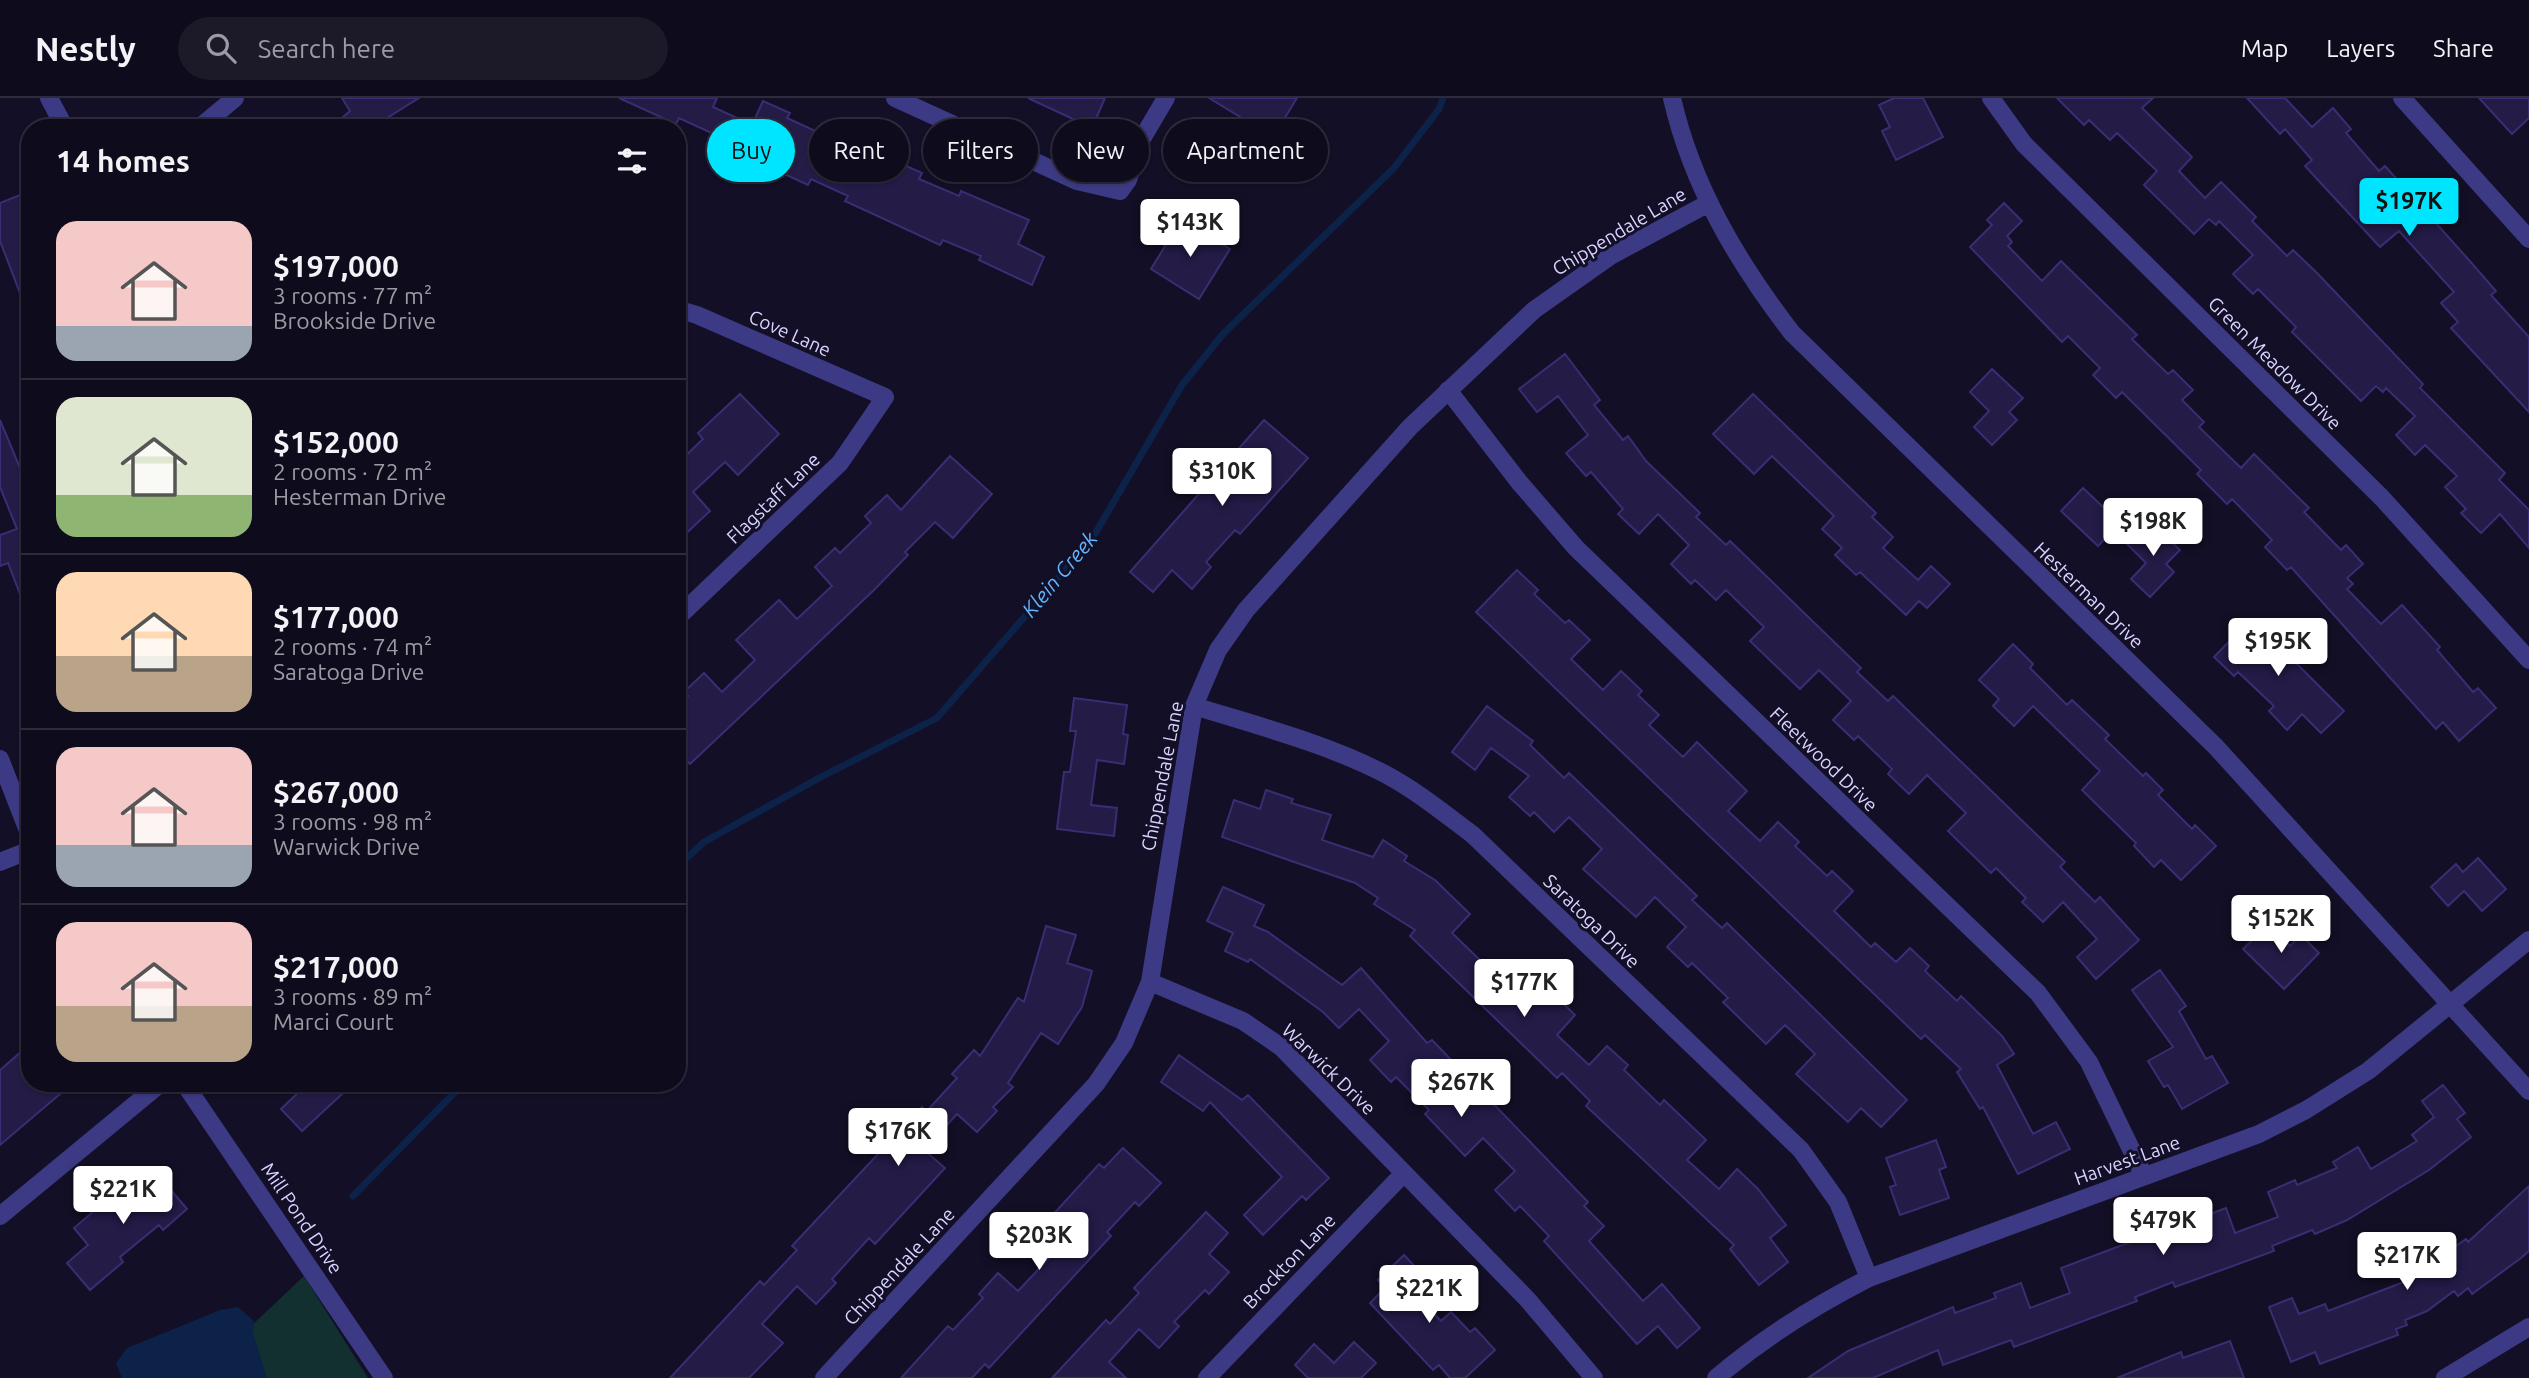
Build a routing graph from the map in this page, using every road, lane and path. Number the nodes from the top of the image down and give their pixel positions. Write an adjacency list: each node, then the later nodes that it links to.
1 (49, 98): 8 (street)
2 (235, 98): 9 (street)
3 (895, 98): 4 (street)
4 (1166, 98)
5 (1672, 98): 10 (street, Hesterman Drive)
6 (1991, 98): 16 (street, Green Meadow Drive)
7 (2402, 98): 11 (street)
8 (60, 119)
9 (210, 119)
10 (1709, 203): 13 (street, Chippendale Lane); 24 (street, Hesterman Drive)
11 (2529, 239)
12 (686, 311): 14 (street, Cove Lane)
13 (1448, 390): 17 (street, Chippendale Lane); 29 (street, Fleetwood Drive)
14 (885, 397): 15 (street, Flagstaff Lane)
15 (686, 609)
16 (2529, 660)
17 (1194, 706): 23 (street, Chippendale Lane); 31 (street, Saratoga Drive)
18 (0, 759): 19 (street)
19 (21, 813)
20 (21, 854): 21 (street)
21 (0, 862)
22 (2529, 940): 24 (street, Harvest Lane)
23 (1150, 982): 28 (street, Warwick Drive); 34 (street, Chippendale Lane)
24 (2451, 1005): 25 (street, Hesterman Drive); 29 (street, Harvest Lane)
25 (2529, 1091)
26 (150, 1092): 30 (street)
27 (190, 1092): 33 (street, Mill Pond Drive)
28 (1404, 1174): 35 (street, Brockton Lane); 36 (street, Warwick Drive)
29 (2144, 1176): 31 (street, Harvest Lane)
30 (0, 1216)
31 (1869, 1278): 37 (street, Harvest Lane)
32 (2529, 1327): 38 (street)
33 (384, 1378)
34 (824, 1378)
35 (1207, 1378)
36 (1594, 1378)
37 (1716, 1378)
38 (2445, 1378)

